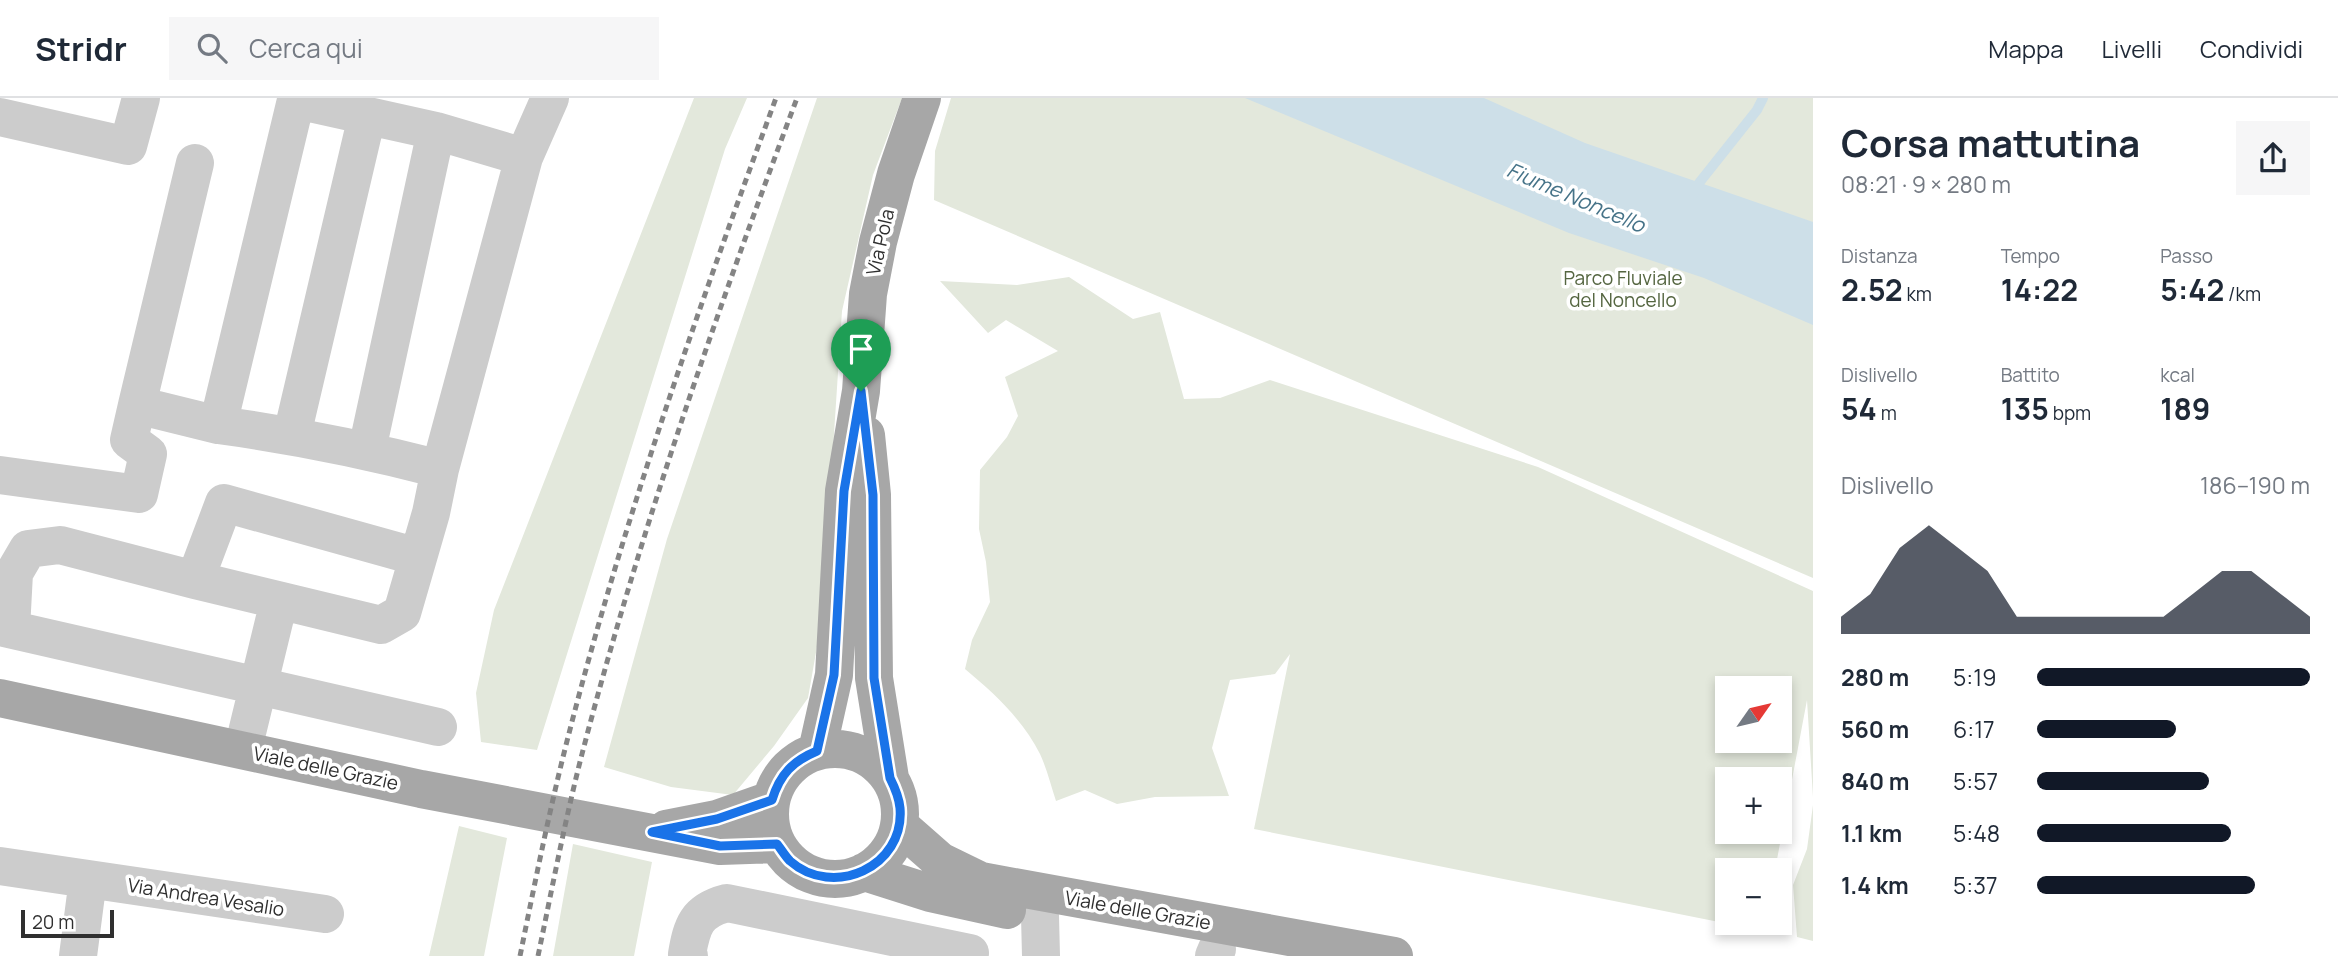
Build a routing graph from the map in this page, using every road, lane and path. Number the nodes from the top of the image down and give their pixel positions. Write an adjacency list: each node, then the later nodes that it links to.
1 (141, 98): 5 (street)
2 (550, 98): 7 (street)
3 (916, 113): 9 (main road, Via Pola)
4 (367, 116): 6 (street); 11 (street); 12 (street)
5 (0, 117)
6 (436, 131): 7 (street); 13 (street)
7 (524, 157): 14 (street)
8 (195, 163): 10 (street)
9 (861, 391): 24 (main road, Via Pola); 25 (main road, Via Pola)
10 (137, 405): 11 (street); 15 (street)
11 (218, 425): 12 (street)
12 (292, 435): 13 (street)
13 (367, 450): 14 (street)
14 (440, 469): 16 (street)
15 (0, 475)
16 (418, 557): 17 (street); 18 (street)
17 (195, 580): 18 (street); 19 (street)
18 (279, 601): 20 (street)
19 (6, 628): 20 (street)
20 (257, 686): 22 (street); 23 (street)
21 (0, 698): 23 (main road, Viale delle Grazie)
22 (438, 727)
23 (243, 749): 28 (main road, Viale delle Grazie)
24 (817, 751): 25 (main road); 26 (main road)
25 (890, 778): 27 (main road)
26 (772, 800): 28 (main road, Viale delle Grazie); 29 (main road)
27 (900, 825): 31 (main road); 38 (main road, Viale delle Grazie)
28 (652, 832): 29 (main road, Viale delle Grazie)
29 (777, 844): 31 (main road, Viale delle Grazie)
30 (0, 866): 32 (street, Via Andrea Vesalio)
31 (864, 872): 33 (main road, Viale delle Grazie)
32 (88, 879): 34 (street, Via Andrea Vesalio); 39 (street)
33 (979, 905): 35 (main road, Viale delle Grazie); 37 (street)
34 (325, 914)
35 (1041, 916): 36 (main road, Viale delle Grazie); 41 (street, Viale delle Grazie)
36 (1215, 953): 42 (main road, Viale delle Grazie)
37 (970, 954): 40 (street)
38 (1382, 955)
39 (78, 956)
40 (689, 956)
41 (1041, 956)
42 (1255, 956)

